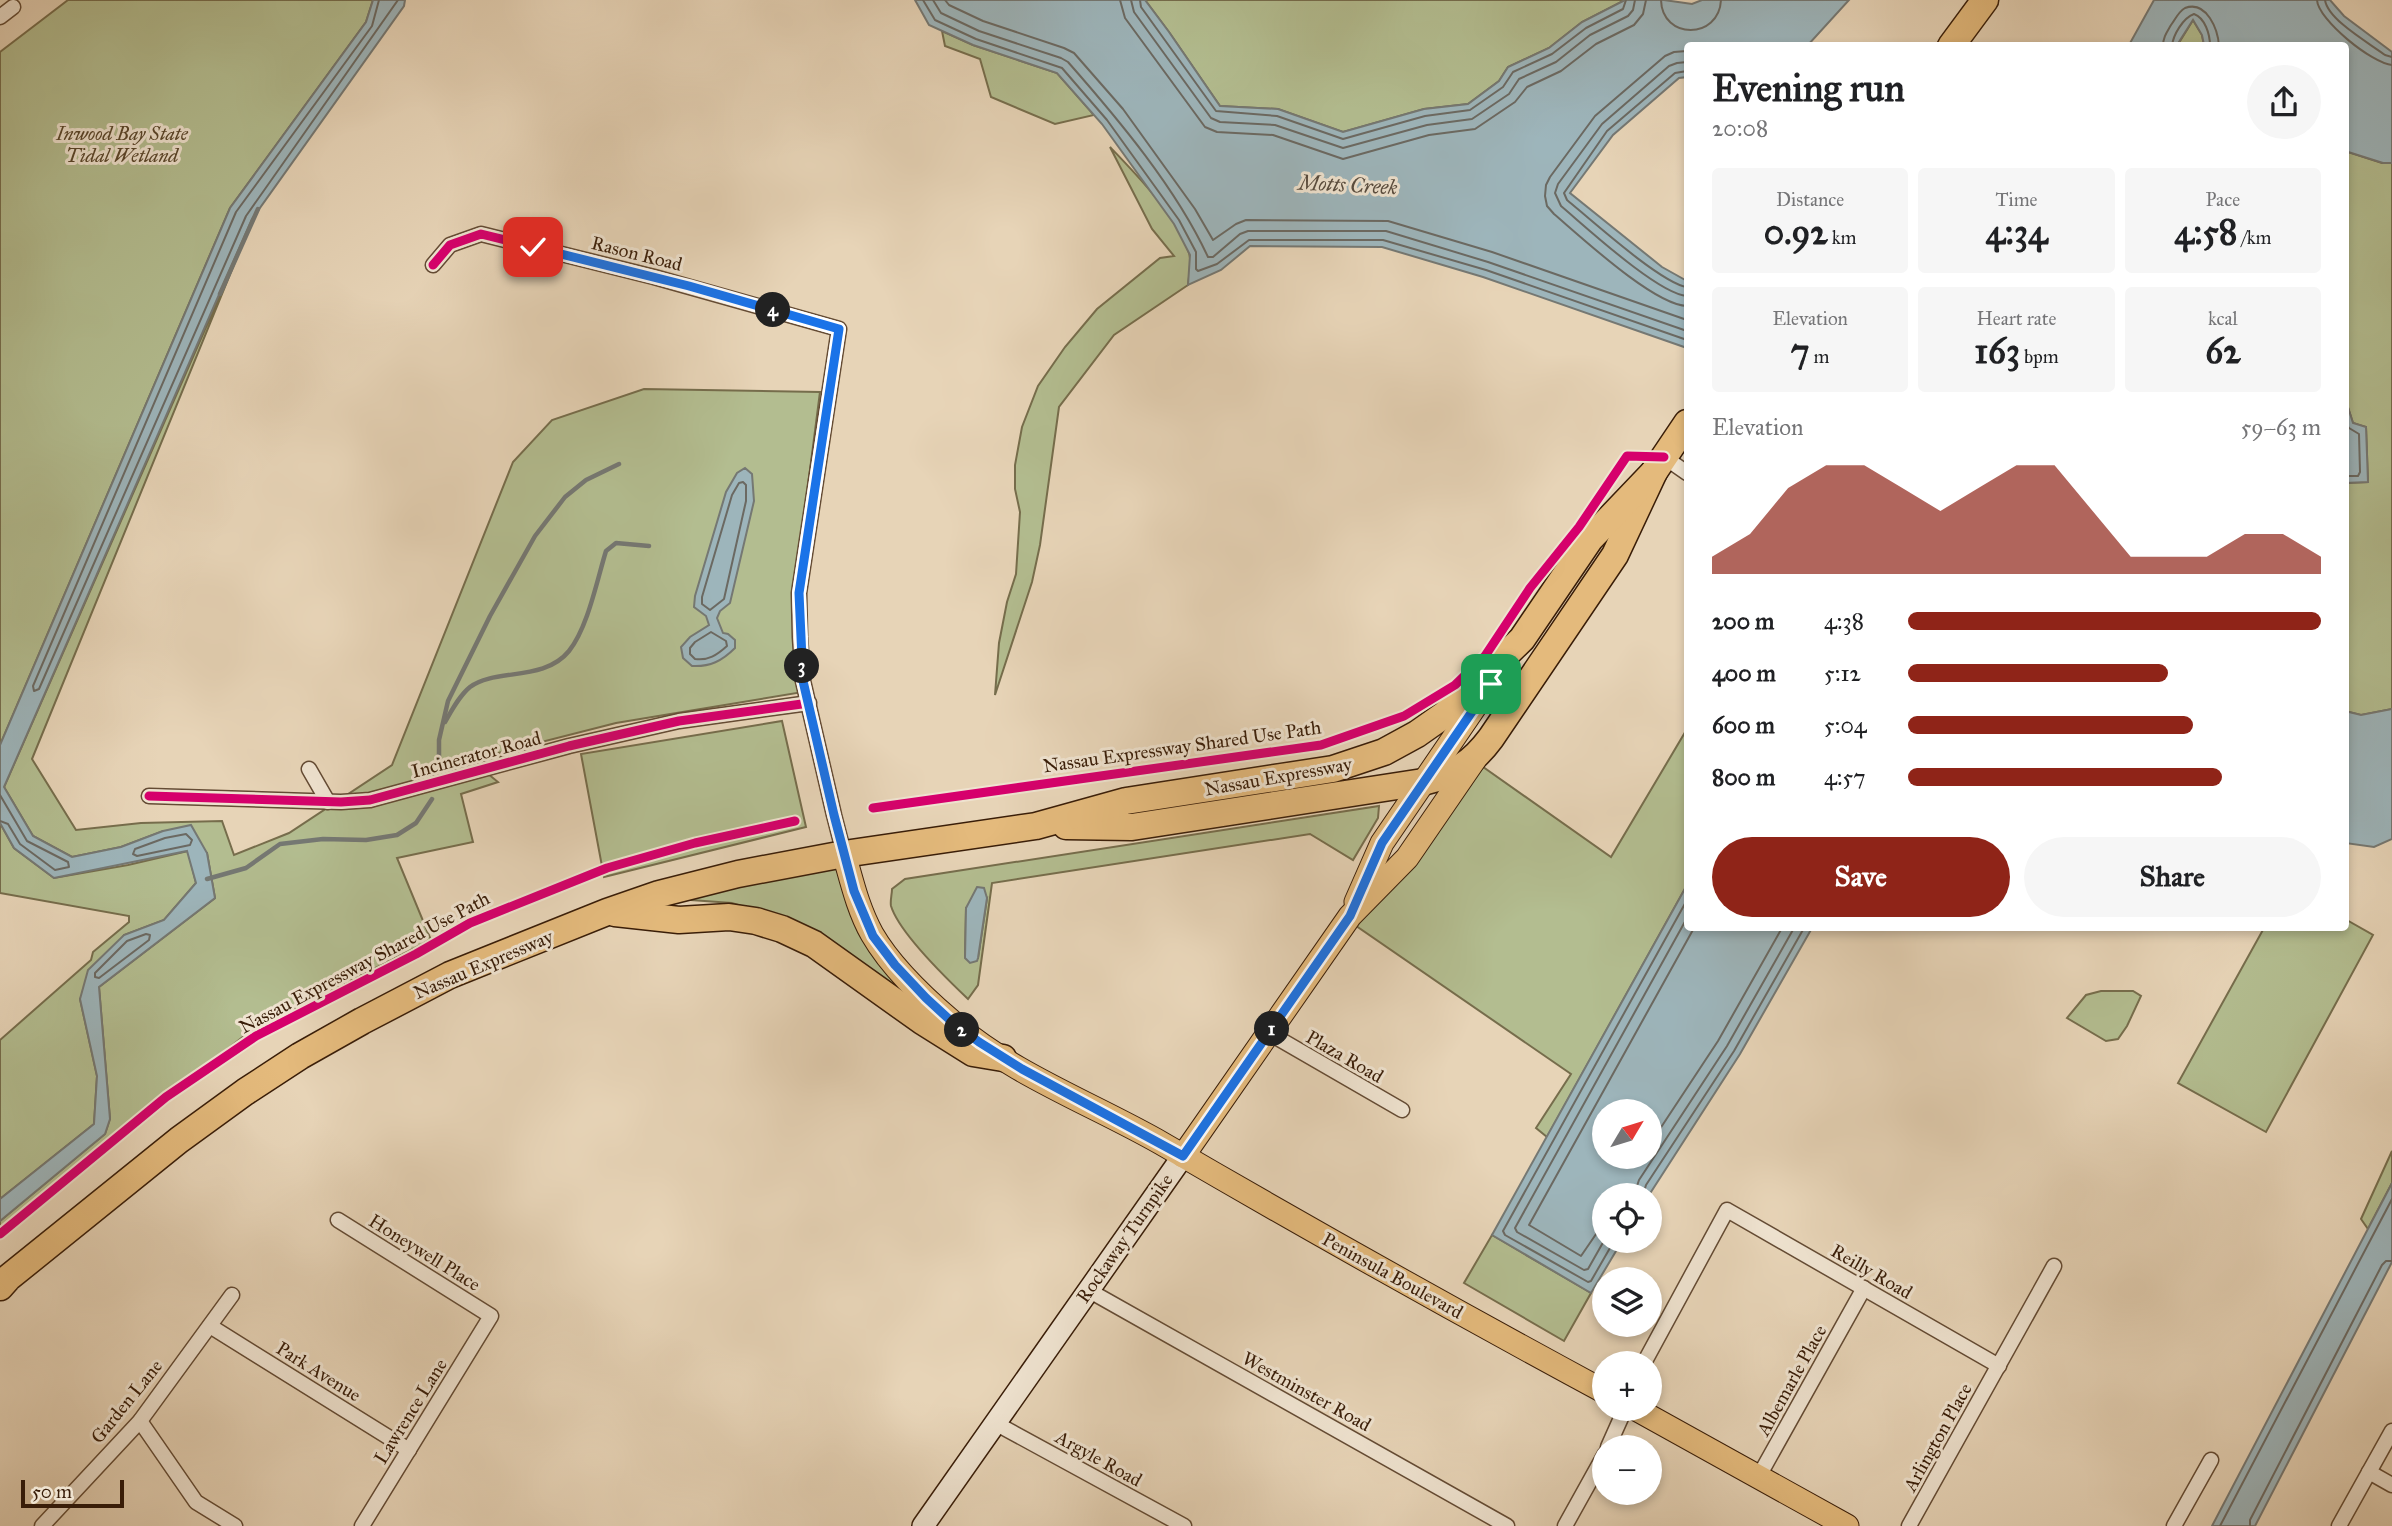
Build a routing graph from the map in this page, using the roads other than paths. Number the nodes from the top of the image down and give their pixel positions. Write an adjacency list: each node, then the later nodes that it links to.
1 (1985, 0): 4 (highway)
2 (13, 7): 3 (street)
3 (0, 17)
4 (1954, 42)
5 (433, 265): 10 (street, Rason Road)
6 (1684, 428): 7 (highway, Rockaway Turnpike)
7 (1659, 465): 8 (street); 9 (highway, Rockaway Turnpike); 11 (highway, Rockaway Turnpike)
8 (1684, 472)
9 (1522, 639): 13 (main road, Rockaway Turnpike); 16 (highway, Nassau Expressway)
10 (809, 703): 15 (street, Incinerator Road); 17 (street)
11 (1478, 756): 13 (highway, Nassau Expressway); 19 (main road, Rockaway Turnpike)
12 (309, 769): 15 (street)
13 (1423, 782): 16 (highway, Nassau Expressway); 19 (main road, Rockaway Turnpike)
14 (149, 796): 15 (street, Incinerator Road)
15 (328, 802)
16 (1036, 826): 17 (highway, Nassau Expressway)
17 (844, 854): 18 (highway, Nassau Expressway); 21 (main road, Peninsula Boulevard)
18 (607, 912): 21 (highway); 26 (highway, Nassau Expressway)
19 (1350, 916): 20 (main road, Rockaway Turnpike)
20 (1269, 1033): 22 (street, Plaza Road); 23 (main road, Rockaway Turnpike)
21 (1003, 1058): 23 (main road, Peninsula Boulevard)
22 (1402, 1110)
23 (1183, 1156): 28 (main road, Rockaway Turnpike); 34 (main road, Peninsula Boulevard)
24 (338, 1220): 30 (street, Honeywell Place)
25 (2054, 1266): 33 (street, Arlington Place)
26 (3, 1283)
27 (1864, 1288): 32 (street, Reilly Road); 33 (street, Reilly Road); 42 (street, Albemarle Place)
28 (1088, 1290): 37 (main road, Rockaway Turnpike); 50 (street, Westminster Road)
29 (232, 1294): 31 (street, Garden Lane)
30 (491, 1316): 39 (street, Lawrence Lane)
31 (210, 1326): 35 (street, Garden Lane); 39 (street, Park Avenue)
32 (1651, 1351)
33 (1998, 1366): 53 (street, Arlington Place)
34 (1592, 1385)
35 (140, 1421): 45 (street, Garden Lane); 46 (street)
36 (1658, 1421): 42 (main road)
37 (995, 1423): 48 (main road, Rockaway Turnpike); 49 (street, Argyle Road)
38 (2392, 1431): 41 (street)
39 (409, 1450): 47 (street, Lawrence Lane)
40 (2211, 1460): 54 (street)
41 (2369, 1472): 44 (street); 55 (street)
42 (1759, 1476): 52 (main road)
43 (1592, 1477): 51 (street)
44 (2392, 1485)
45 (43, 1526)
46 (234, 1526)
47 (362, 1526)
48 (923, 1526)
49 (1184, 1526)
50 (1507, 1526)
51 (1565, 1526)
52 (1847, 1526)
53 (1909, 1526)
54 (2174, 1526)
55 (2339, 1526)

